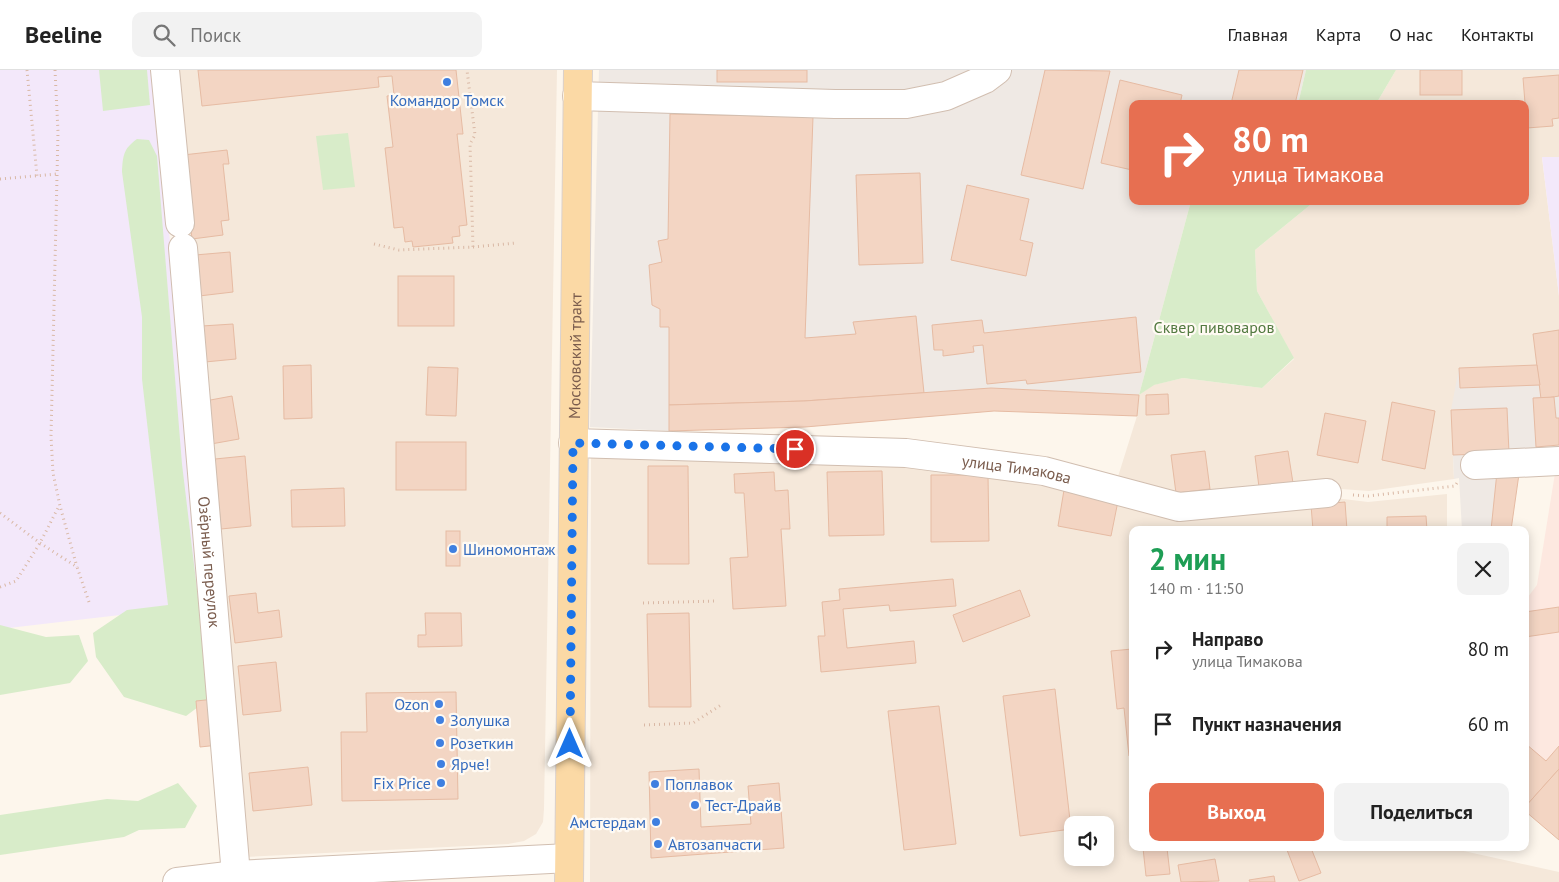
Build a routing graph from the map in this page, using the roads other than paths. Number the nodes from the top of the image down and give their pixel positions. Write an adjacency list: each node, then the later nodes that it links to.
1 (165, 70): 9 (street, Озёрный переулок)
2 (997, 70): 3 (street)
3 (577, 83): 4 (main road, Московский тракт)
4 (573, 443): 7 (street, улица Тимакова); 8 (main road, Московский тракт)
5 (1559, 461): 6 (street)
6 (1475, 465)
7 (1327, 493)
8 (569, 870): 9 (street)
9 (236, 875): 10 (street)
10 (177, 882)

